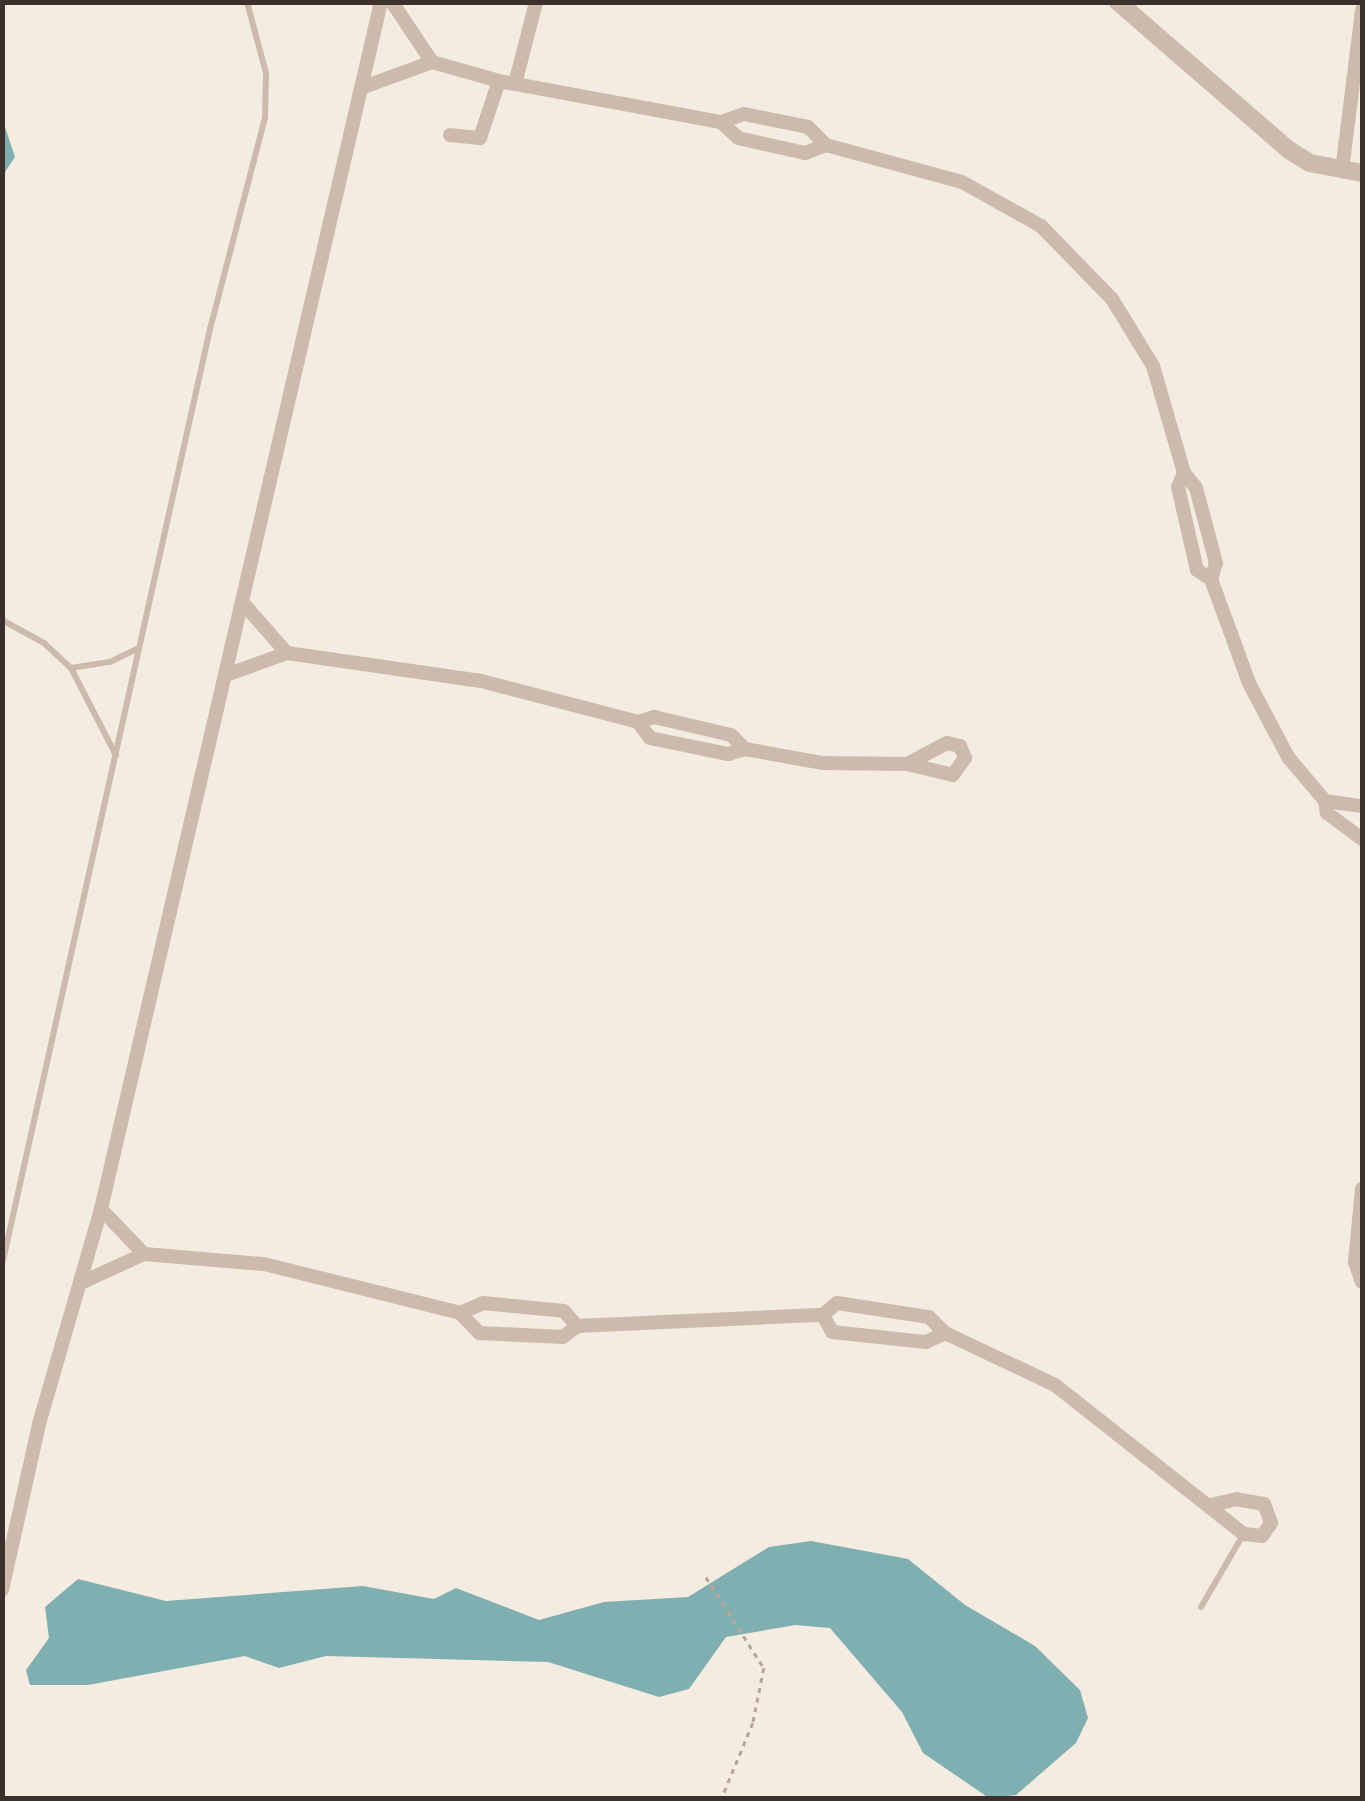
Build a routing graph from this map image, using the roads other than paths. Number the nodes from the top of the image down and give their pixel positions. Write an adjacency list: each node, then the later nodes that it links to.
1 (247, 2): 18 (lane)
2 (381, 2): 10 (street)
3 (392, 2): 7 (street)
4 (536, 2): 9 (street)
5 (1118, 2): 14 (street)
6 (1362, 10): 14 (street)
7 (432, 62): 8 (street); 10 (street)
8 (499, 81): 9 (street); 12 (street)
9 (515, 84): 11 (street)
10 (362, 88): 16 (street)
11 (721, 122): 13 (street); 13 (street)
12 (450, 135)
13 (826, 146): 24 (street)
14 (1342, 170): 15 (street)
15 (1362, 173)
16 (242, 602): 19 (street); 21 (street)
17 (2, 620): 20 (lane)
18 (140, 647): 20 (lane); 22 (lane)
19 (287, 652): 21 (street); 23 (street)
20 (70, 668): 22 (lane)
21 (226, 675): 28 (street)
22 (116, 756): 30 (lane)
23 (908, 764)
24 (1326, 801): 25 (street); 26 (street)
25 (1362, 806)
26 (1362, 839)
27 (1362, 1189): 32 (street)
28 (101, 1209): 29 (street); 31 (street)
29 (144, 1254): 31 (street); 33 (street)
30 (2, 1265)
31 (83, 1282): 39 (street)
32 (1362, 1282)
33 (460, 1313): 35 (street); 35 (street)
34 (823, 1315): 35 (street); 36 (street); 36 (street)
35 (577, 1326)
36 (946, 1334): 37 (street)
37 (1212, 1504): 38 (street); 38 (street)
38 (1244, 1534): 40 (lane)
39 (2, 1590)
40 (1201, 1607)

